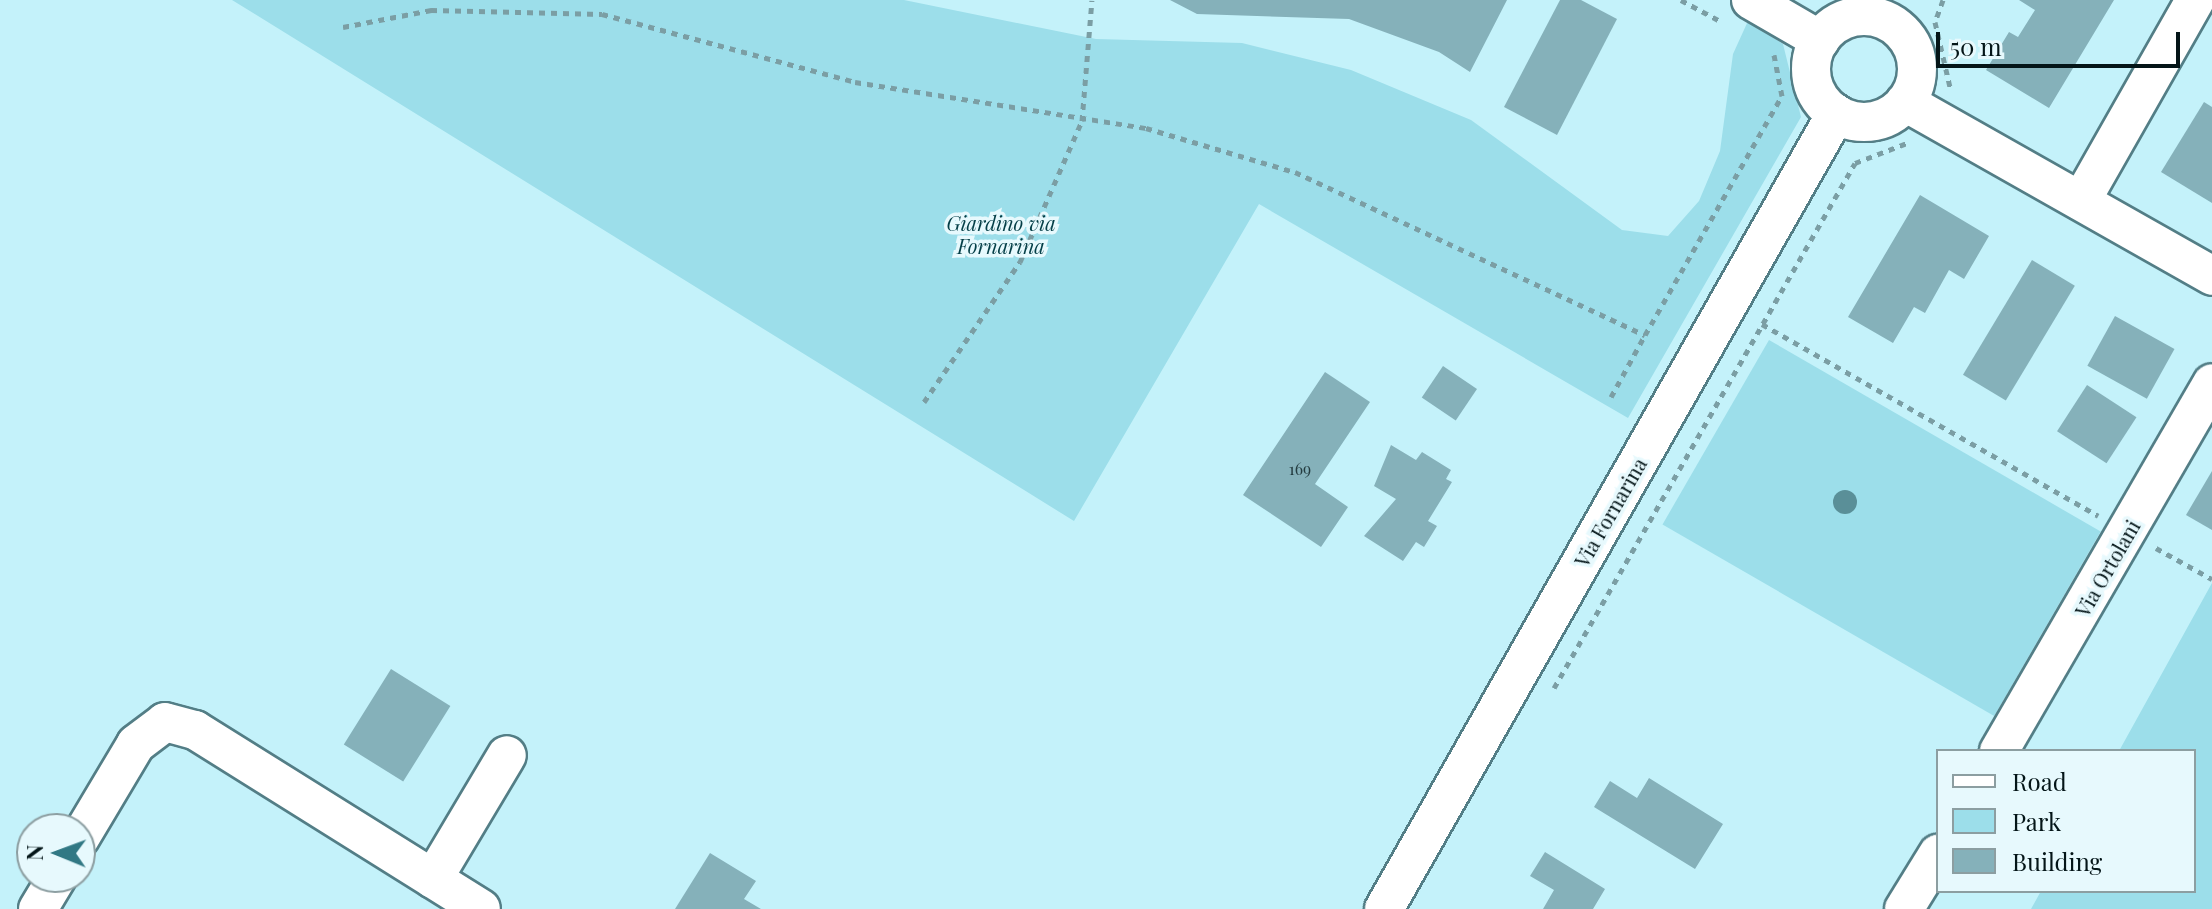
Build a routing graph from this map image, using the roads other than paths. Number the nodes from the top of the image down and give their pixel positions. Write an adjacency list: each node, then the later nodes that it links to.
1 (1751, 0): 4 (street)
2 (2195, 0): 7 (street)
3 (1894, 11): 4 (street); 5 (street)
4 (1820, 40): 6 (street)
5 (1905, 102): 6 (street); 7 (street)
6 (1836, 114): 16 (street, Via Fornarina)
7 (2081, 201): 8 (street)
8 (2212, 276)
9 (2212, 383): 10 (street, Via Ortolani)
10 (2000, 749)
11 (507, 755): 14 (street)
12 (95, 813): 14 (street)
13 (1936, 857): 17 (street)
14 (433, 879): 15 (street)
15 (481, 909)
16 (1384, 909)
17 (1904, 909)

